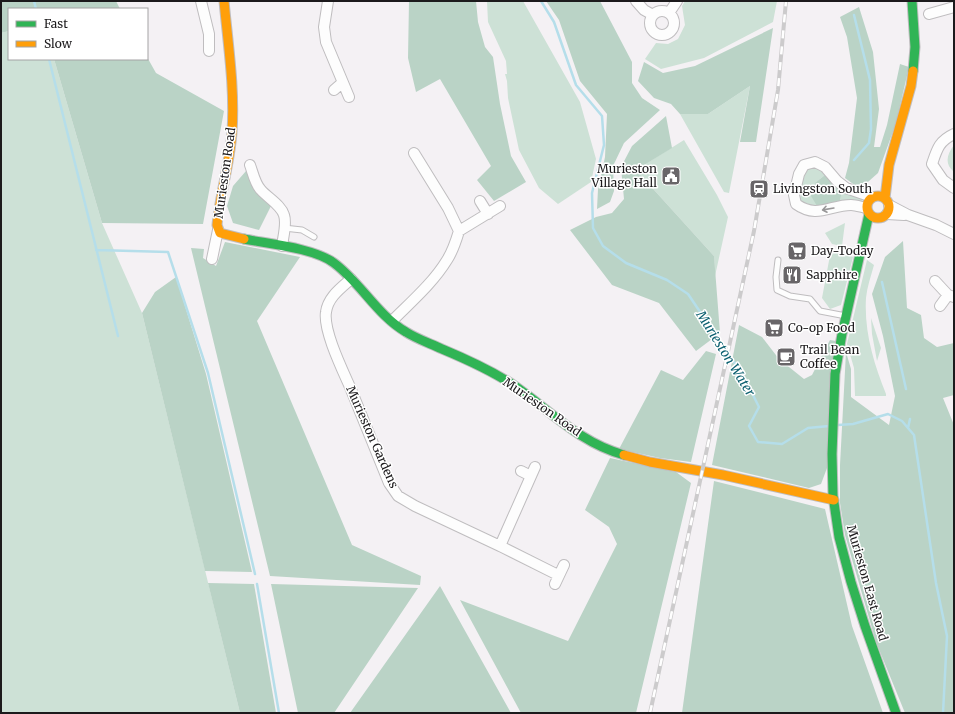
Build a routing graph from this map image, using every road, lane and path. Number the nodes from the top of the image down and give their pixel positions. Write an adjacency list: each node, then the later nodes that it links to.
1 (201, 1): 11 (street)
2 (224, 1): 25 (street, Murieston Road)
3 (328, 1): 12 (street)
4 (636, 1): 10 (street)
5 (677, 1): 8 (street)
6 (912, 1): 20 (street, Murieston East Road)
7 (954, 7): 9 (street)
8 (669, 13): 10 (street); 10 (street)
9 (929, 14)
10 (653, 15)
11 (209, 51)
12 (342, 84): 13 (street); 14 (street)
13 (334, 90)
14 (349, 97)
15 (954, 134): 18 (street)
16 (414, 153): 26 (street)
17 (250, 165): 24 (street, Murieston Road)
18 (954, 188)
19 (480, 201): 22 (street)
20 (882, 202): 23 (street, Murieston East Road); 23 (street); 23 (street, one-way to 20); 27 (street)
21 (500, 206): 22 (street)
22 (488, 214): 26 (street)
23 (871, 214): 36 (street, Murieston East Road)
24 (284, 228): 28 (lane); 29 (street, Murieston Road)
25 (218, 230): 29 (street, Murieston Road); 30 (street)
26 (459, 231): 37 (street)
27 (953, 231)
28 (314, 237)
29 (282, 246): 32 (street, Murieston Road)
30 (212, 259)
31 (778, 260): 36 (lane)
32 (351, 279): 37 (street, Murieston Road); 40 (street, Murieston Gardens)
33 (935, 282): 34 (street)
34 (951, 296): 35 (street)
35 (940, 306)
36 (846, 316): 39 (street, Murieston East Road)
37 (392, 321): 39 (street, Murieston Road)
38 (521, 471): 40 (street)
39 (834, 500): 42 (street, Murieston East Road)
40 (500, 546): 41 (street, Murieston Gardens)
41 (564, 565)
42 (896, 713)

